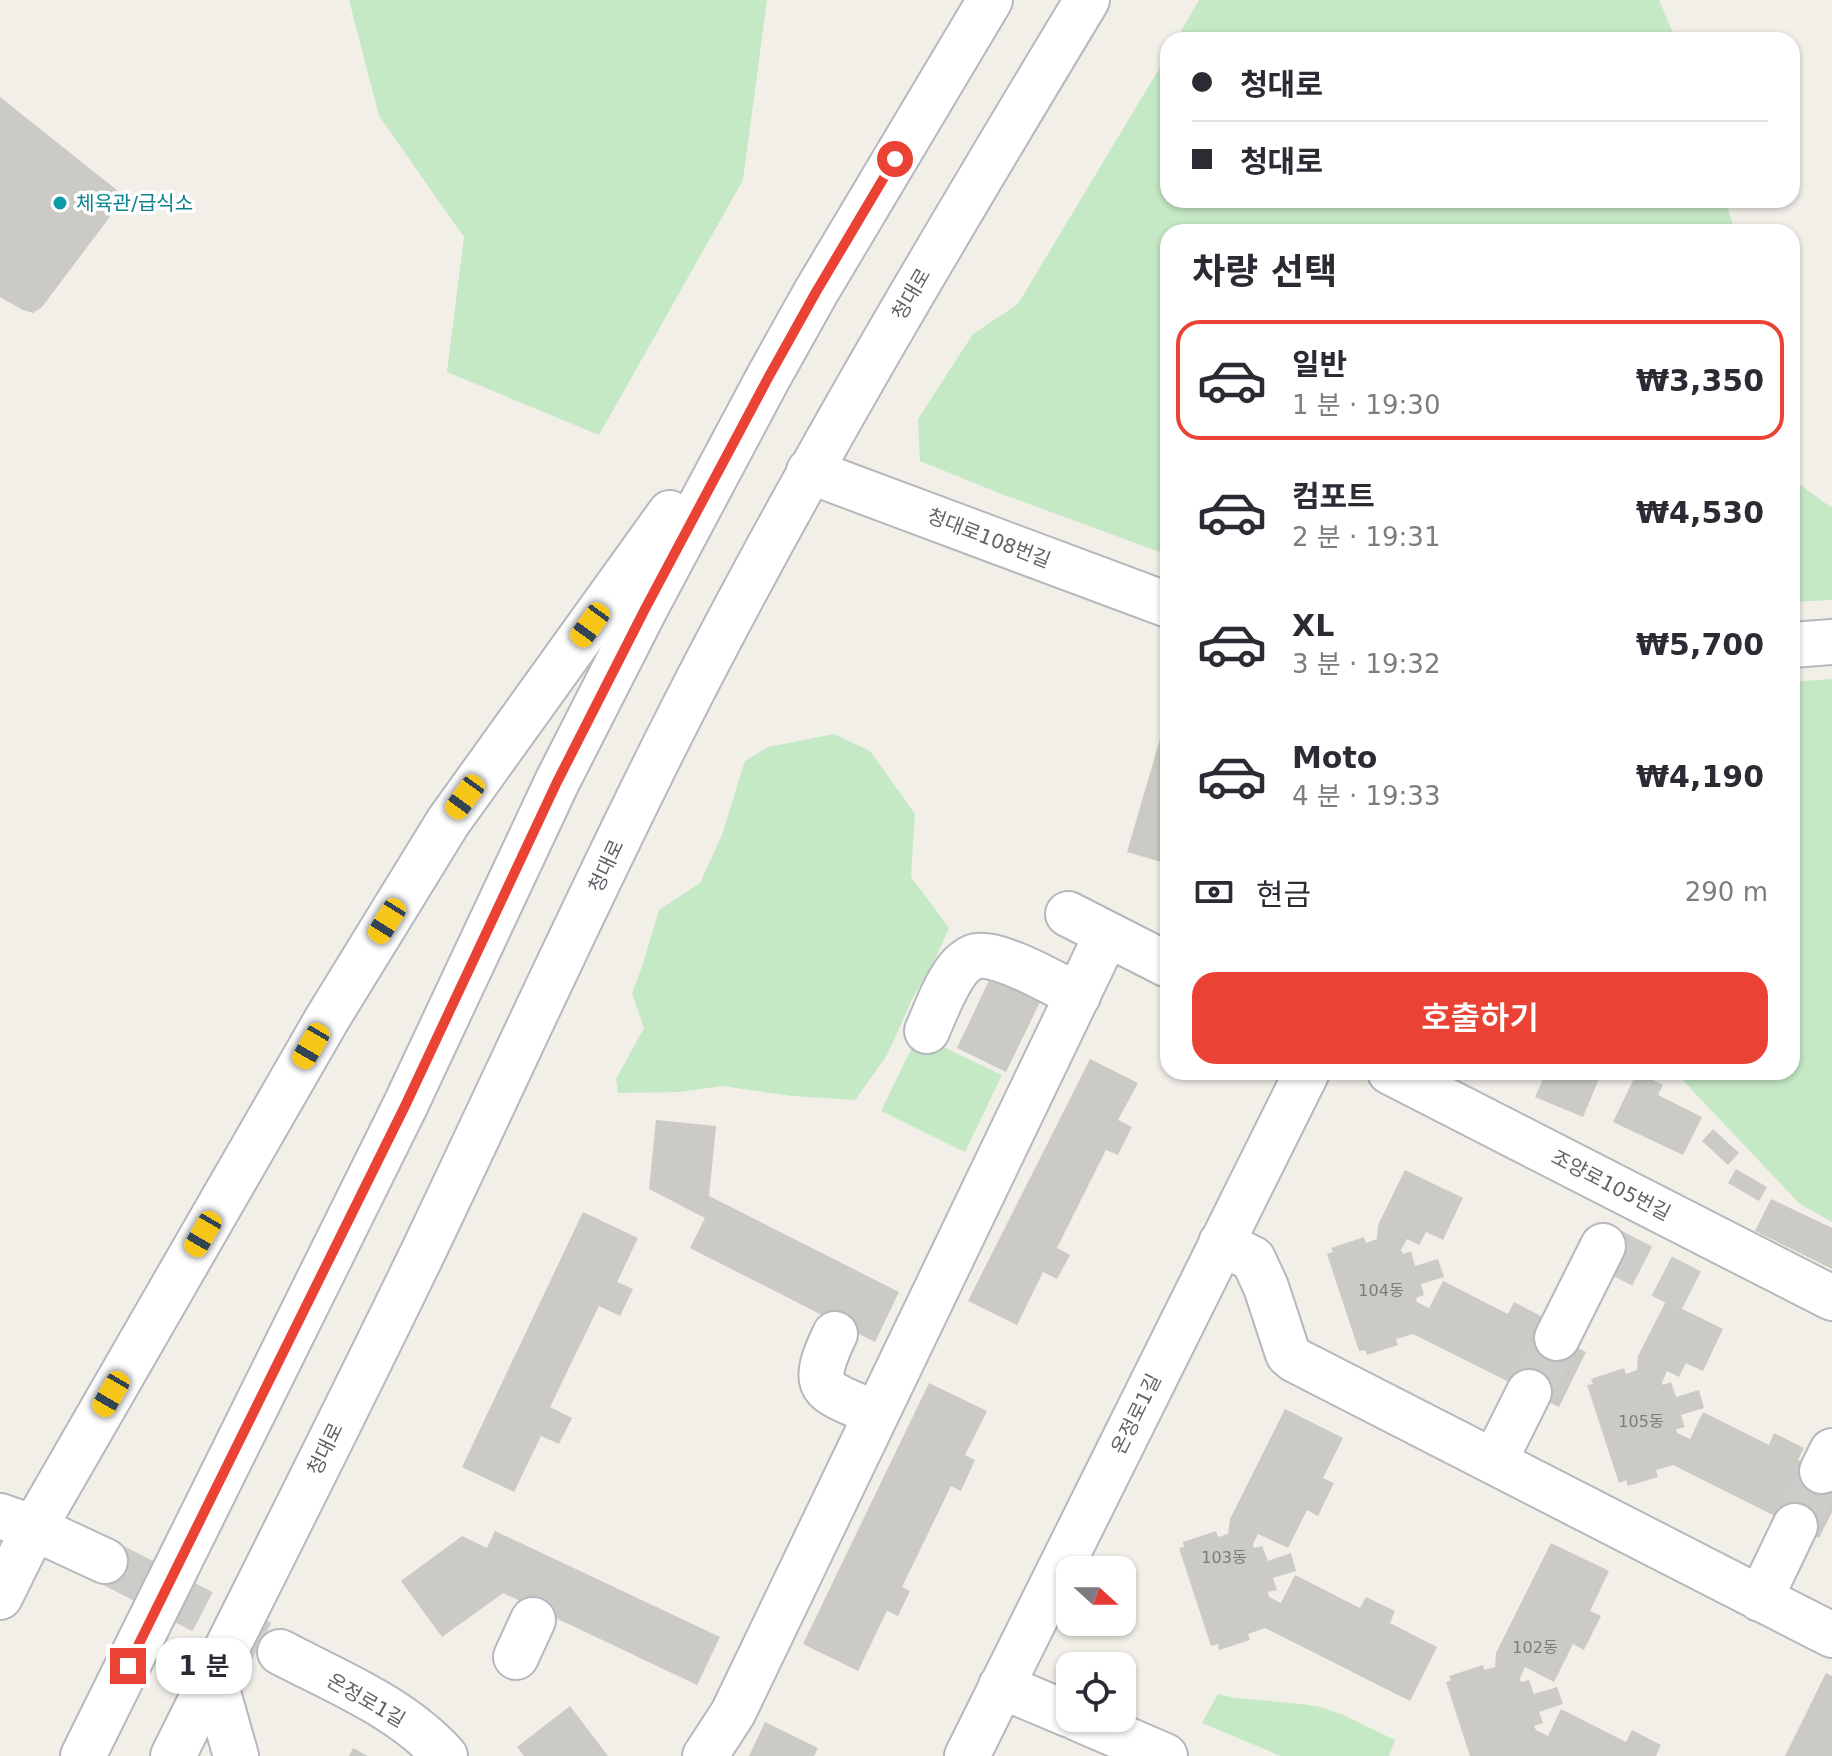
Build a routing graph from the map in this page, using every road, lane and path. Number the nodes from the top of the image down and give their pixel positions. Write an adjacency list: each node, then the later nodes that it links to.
1 (990, 0): 3 (street)
2 (1087, 0): 4 (street, 청대로)
3 (768, 378): 23 (street); 34 (street)
4 (809, 471): 5 (street, 청대로108번길); 30 (street, 청대로)
5 (1160, 602)
6 (1832, 642): 7 (street)
7 (1800, 644)
8 (1068, 914): 9 (street)
9 (1107, 934): 10 (street); 11 (street)
10 (1160, 961)
11 (1078, 996): 12 (street); 21 (street)
12 (927, 1031)
13 (1303, 1080): 15 (street, 온정로1길)
14 (1406, 1080): 17 (street, 조양로105번길)
15 (1221, 1243): 22 (street); 31 (street, 온정로1길)
16 (1603, 1246): 19 (street)
17 (1832, 1298)
18 (835, 1334): 21 (street)
19 (1557, 1338)
20 (1529, 1392): 22 (street)
21 (876, 1414): 38 (street)
22 (1494, 1462): 27 (street)
23 (17, 1522): 25 (street); 26 (street)
24 (1795, 1526): 27 (street)
25 (105, 1561)
26 (0, 1597)
27 (1760, 1599): 28 (street)
28 (1832, 1635)
29 (280, 1652): 37 (street, 온정로1길)
30 (213, 1675): 35 (street, 청대로); 36 (street)
31 (1001, 1686): 32 (street); 39 (street, 온정로1길)
32 (1056, 1709)
33 (1109, 1732): 40 (street)
34 (83, 1756)
35 (173, 1756)
36 (236, 1756)
37 (445, 1756)
38 (705, 1756)
39 (967, 1756)
40 (1165, 1756)

